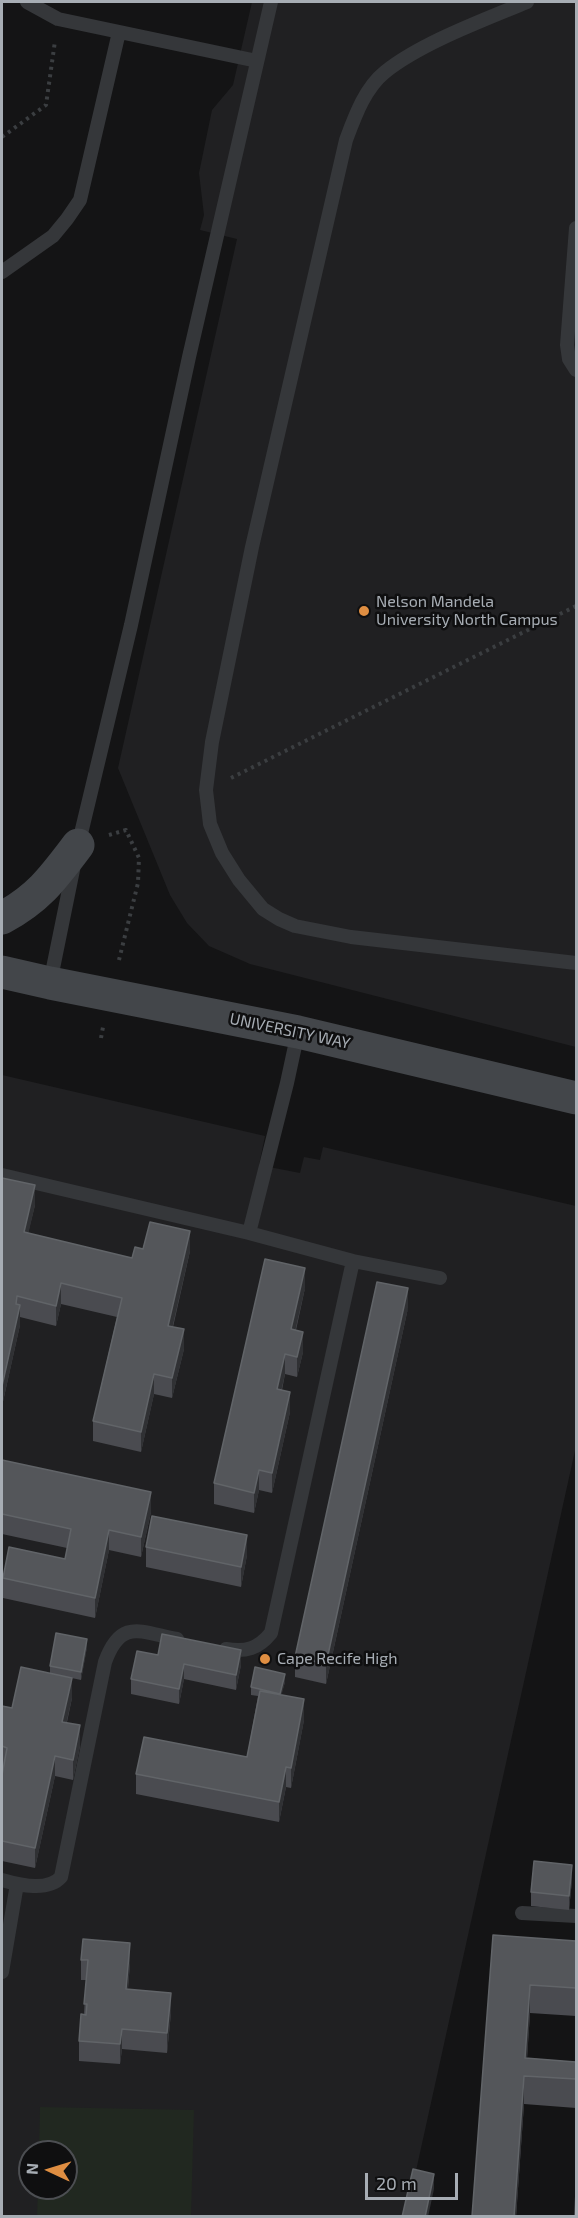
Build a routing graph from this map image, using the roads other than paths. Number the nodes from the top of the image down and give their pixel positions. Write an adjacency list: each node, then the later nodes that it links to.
1 (27, 2): 4 (lane)
2 (271, 2): 5 (lane)
3 (527, 2): 11 (lane)
4 (120, 32): 5 (lane); 7 (lane)
5 (256, 61): 9 (lane)
6 (576, 228): 8 (lane)
7 (2, 272)
8 (576, 370)
9 (78, 845): 10 (street); 13 (lane)
10 (2, 918)
11 (576, 963)
12 (2, 972): 13 (street, UNIVERSITY WAY)
13 (50, 983): 14 (street, UNIVERSITY WAY)
14 (298, 1032): 15 (street, UNIVERSITY WAY); 17 (lane)
15 (574, 1101)
16 (2, 1175): 17 (lane)
17 (249, 1233): 18 (lane)
18 (352, 1261): 19 (lane); 21 (lane)
19 (440, 1278)
20 (194, 1642): 23 (lane)
21 (216, 1647)
22 (2, 1880): 23 (lane)
23 (17, 1884): 26 (lane)
24 (522, 1913): 25 (lane)
25 (576, 1916)
26 (2, 1972)

